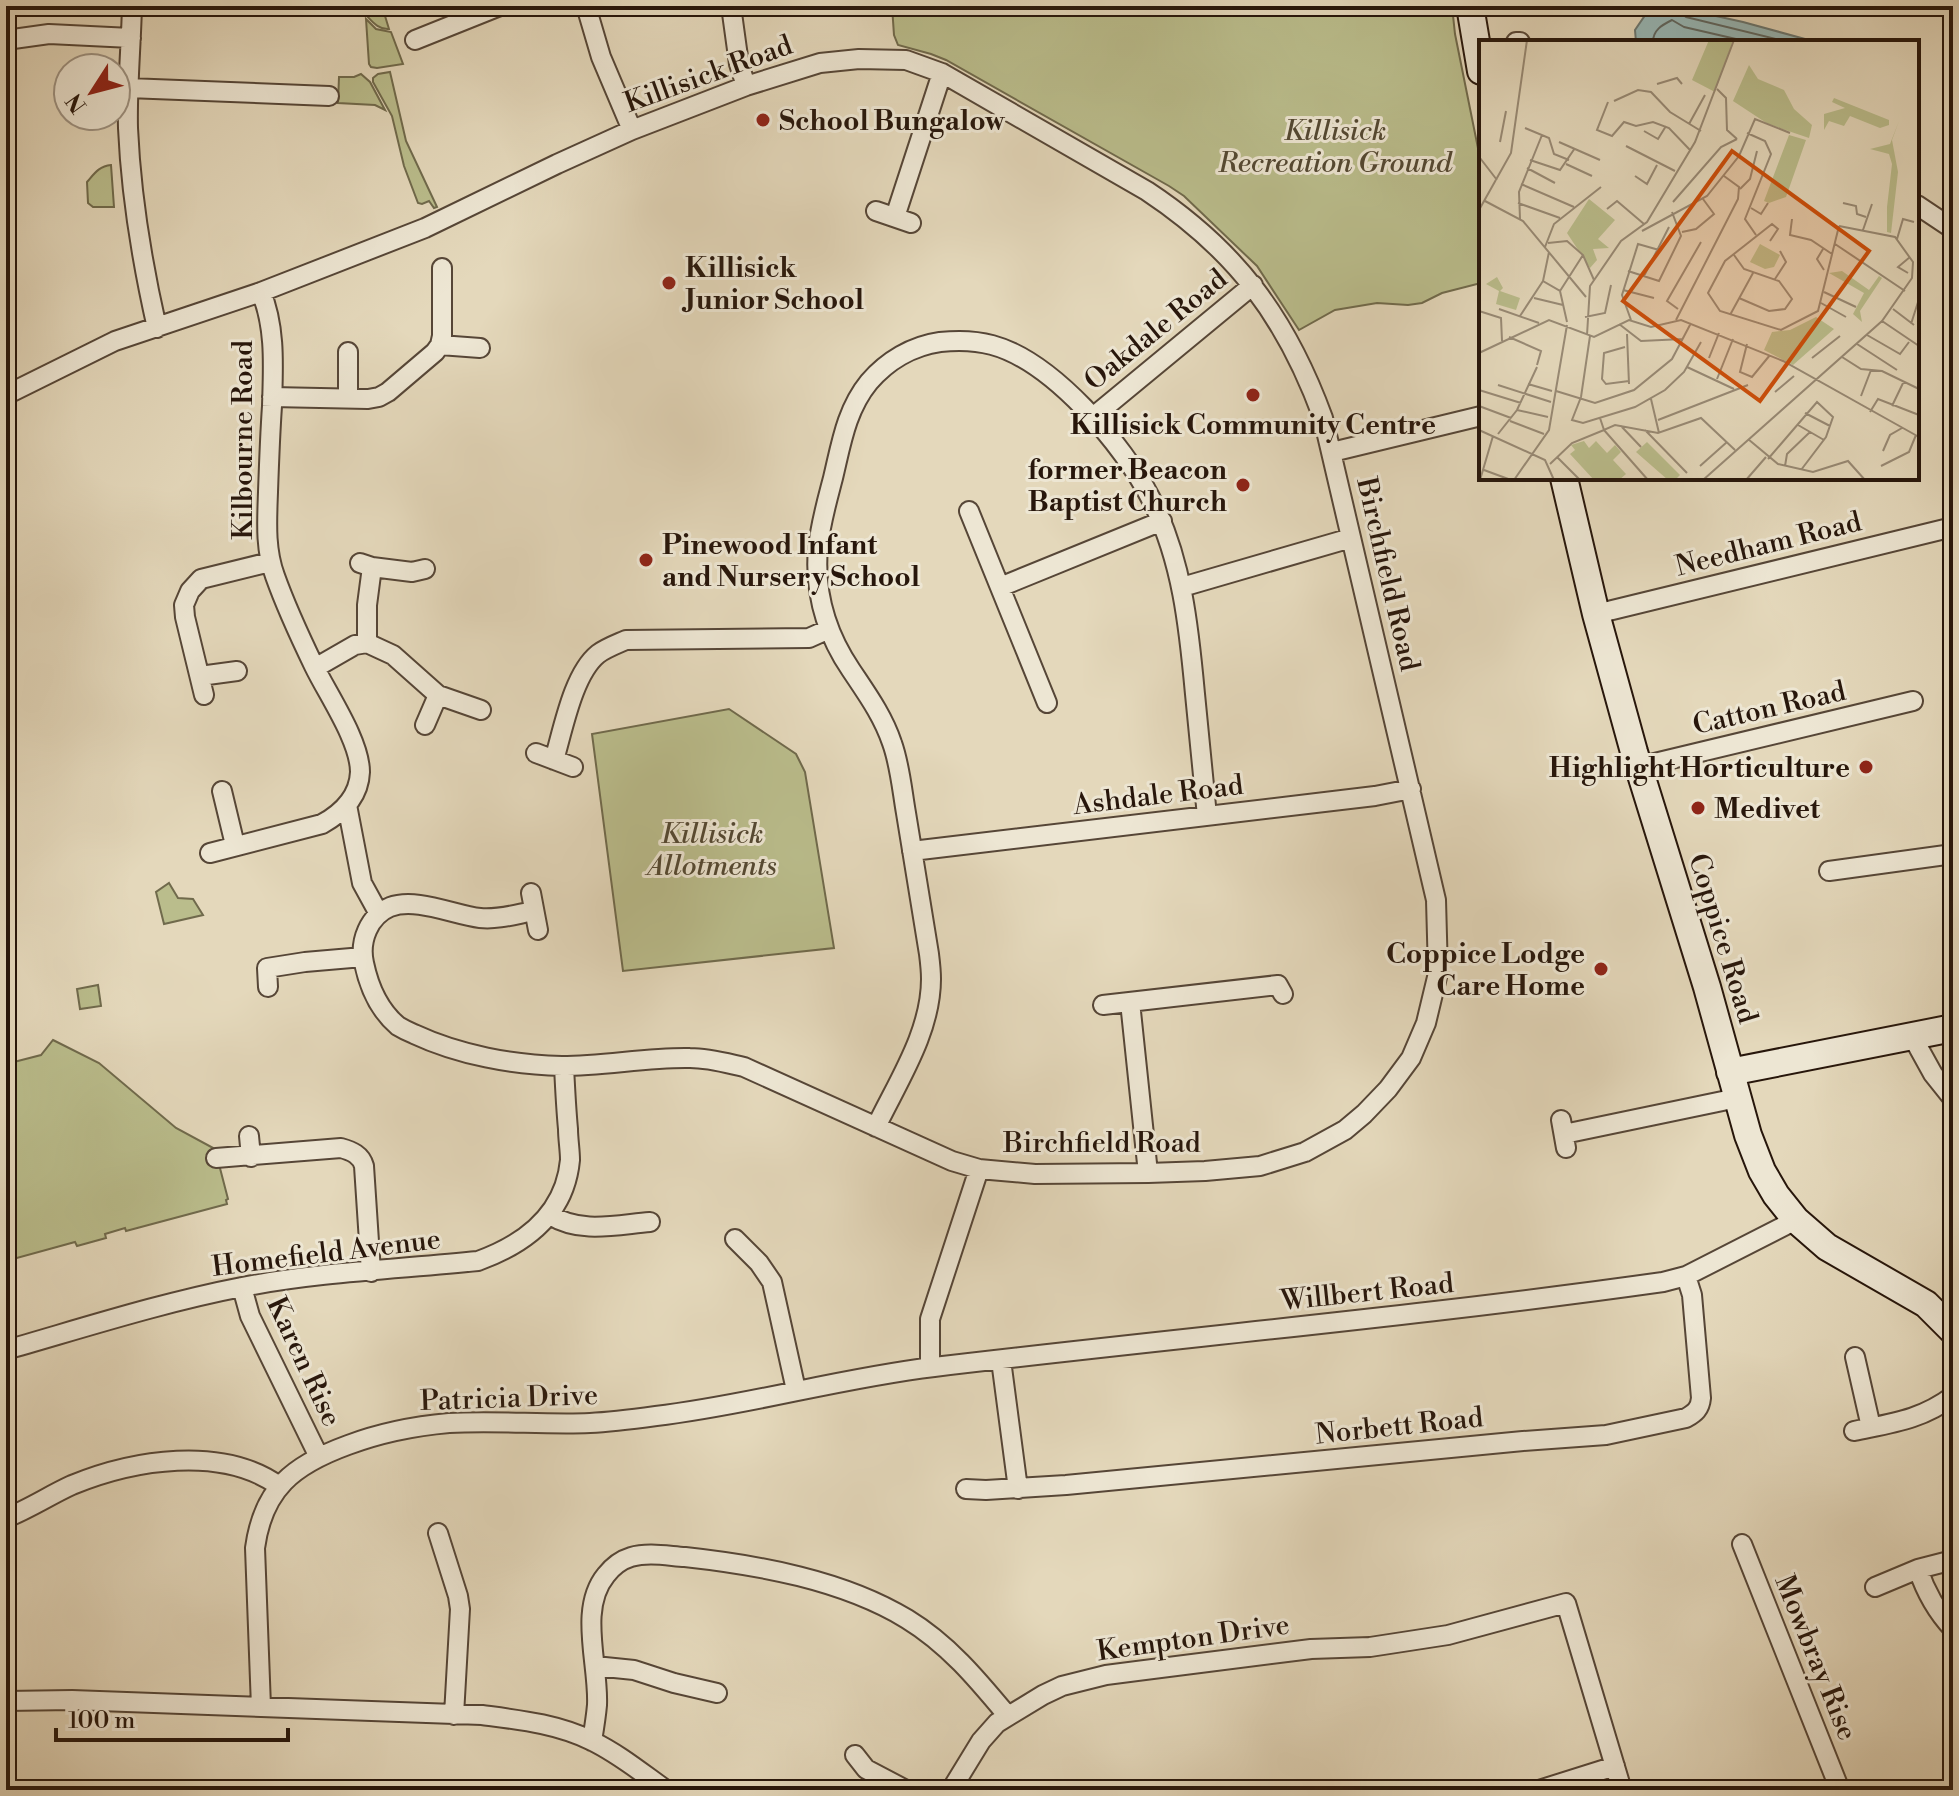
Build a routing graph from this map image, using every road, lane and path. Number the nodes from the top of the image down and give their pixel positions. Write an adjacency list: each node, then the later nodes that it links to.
1 (132, 6): 6 (street)
2 (500, 6): 8 (street)
3 (586, 6): 15 (street)
4 (731, 6): 12 (street)
5 (1470, 6): 10 (street)
6 (131, 38): 7 (street); 9 (street)
7 (6, 40)
8 (415, 40)
9 (130, 52)
10 (1479, 52)
11 (942, 73): 12 (street, Killisick Road); 18 (street); 21 (street, Killisick Road)
12 (746, 86): 15 (street, Killisick Road)
13 (132, 88): 14 (street)
14 (329, 96)
15 (632, 130): 22 (street, Killisick Road)
16 (128, 132): 23 (street)
17 (1919, 206): 19 (street)
18 (876, 211)
19 (1953, 229)
20 (442, 268): 24 (street)
21 (1253, 285): 31 (street, Oakdale Road); 32 (street, Killisick Road)
22 (261, 292): 23 (street, Killisick Road); 28 (street, Kilbourne Road)
23 (157, 328): 27 (street, Killisick Road)
24 (440, 345): 25 (street); 29 (street)
25 (480, 348)
26 (348, 352): 29 (street)
27 (6, 395)
28 (272, 397): 29 (street); 38 (street, Kilbourne Road)
29 (348, 398)
30 (1479, 416): 32 (street)
31 (1093, 417): 35 (street); 43 (street)
32 (1332, 452): 37 (street, Birchfield Road)
33 (1564, 480): 42 (street, Coppice Road)
34 (969, 511): 40 (street)
35 (1162, 521): 40 (street); 41 (street)
36 (1953, 527): 42 (street, Needham Road)
37 (1351, 538): 41 (street); 54 (street, Birchfield Road)
38 (270, 562): 45 (street, Kilbourne Road); 46 (street)
39 (425, 569): 44 (street)
40 (1000, 587): 49 (street)
41 (1182, 587): 57 (street)
42 (1596, 614): 53 (street, Coppice Road)
43 (829, 629): 52 (street); 59 (street)
44 (367, 643): 45 (street); 47 (street)
45 (315, 668): 56 (street, Kilbourne Road)
46 (237, 671)
47 (438, 695): 50 (street); 51 (street)
48 (1913, 701): 53 (street, Catton Road)
49 (1047, 703)
50 (481, 710)
51 (425, 725)
52 (573, 767)
53 (1638, 767): 73 (street, Coppice Road)
54 (1411, 789): 57 (street, Ashdale Road); 82 (street, Birchfield Road)
55 (222, 791): 58 (street)
56 (347, 805): 58 (street); 63 (street)
57 (1207, 816): 59 (street, Ashdale Road)
58 (235, 845): 60 (street)
59 (912, 851): 76 (street)
60 (210, 853)
61 (1953, 854): 62 (street)
62 (1829, 871)
63 (379, 914): 64 (street); 65 (street)
64 (538, 930)
65 (363, 957): 66 (street); 72 (street, Birchfield Road)
66 (268, 987)
67 (1283, 994): 68 (street)
68 (1130, 1002): 69 (street); 82 (street)
69 (1103, 1005)
70 (1953, 1028): 71 (street)
71 (1912, 1036): 73 (street); 75 (street)
72 (564, 1066): 76 (street, Birchfield Road); 83 (street, Homefield Avenue)
73 (1730, 1072): 74 (street, Coppice Road)
74 (1737, 1098): 77 (street); 84 (street, Coppice Road)
75 (1953, 1099)
76 (876, 1127): 81 (street, Birchfield Road)
77 (1564, 1134)
78 (249, 1136): 79 (street)
79 (251, 1157): 80 (street); 87 (street)
80 (216, 1158)
81 (979, 1169): 82 (street, Birchfield Road); 93 (street)
82 (1148, 1173)
83 (550, 1215): 85 (street); 87 (street, Homefield Avenue)
84 (1796, 1220): 88 (street, Willbert Road); 90 (street, Coppice Road)
85 (650, 1222)
86 (735, 1239): 95 (street)
87 (371, 1272): 89 (street, Homefield Avenue)
88 (1686, 1276): 92 (street, Willbert Road); 100 (street, Norbett Road)
89 (242, 1287): 91 (street, Homefield Avenue); 97 (street, Karen Rise)
90 (1953, 1331)
91 (6, 1350)
92 (1001, 1360): 93 (street, Willbert Road); 100 (street)
93 (930, 1367): 95 (street, Patricia Drive)
94 (1851, 1367): 96 (street)
95 (796, 1390): 97 (street, Patricia Drive)
96 (1953, 1396)
97 (319, 1457): 98 (street, Patricia Drive)
98 (279, 1486): 101 (street); 111 (street, Patricia Drive)
99 (966, 1489): 100 (street, Norbett Road)
100 (1018, 1489)
101 (6, 1518)
102 (438, 1533): 112 (street)
103 (1742, 1544): 122 (street, Mowbray Rise)
104 (1953, 1560): 105 (street)
105 (1918, 1569): 106 (street); 107 (street)
106 (1875, 1587)
107 (1953, 1629)
108 (595, 1666): 109 (street); 113 (street); 114 (street)
109 (717, 1693)
110 (6, 1701): 111 (street)
111 (261, 1707): 112 (street)
112 (454, 1715): 114 (street)
113 (1007, 1715): 116 (street, Kempton Drive); 119 (street, Kempton Drive)
114 (592, 1741): 117 (street)
115 (855, 1755): 118 (street)
116 (1615, 1766): 120 (street); 121 (street)
117 (666, 1790)
118 (906, 1790)
119 (951, 1790)
120 (1539, 1790)
121 (1622, 1790)
122 (1840, 1790)

